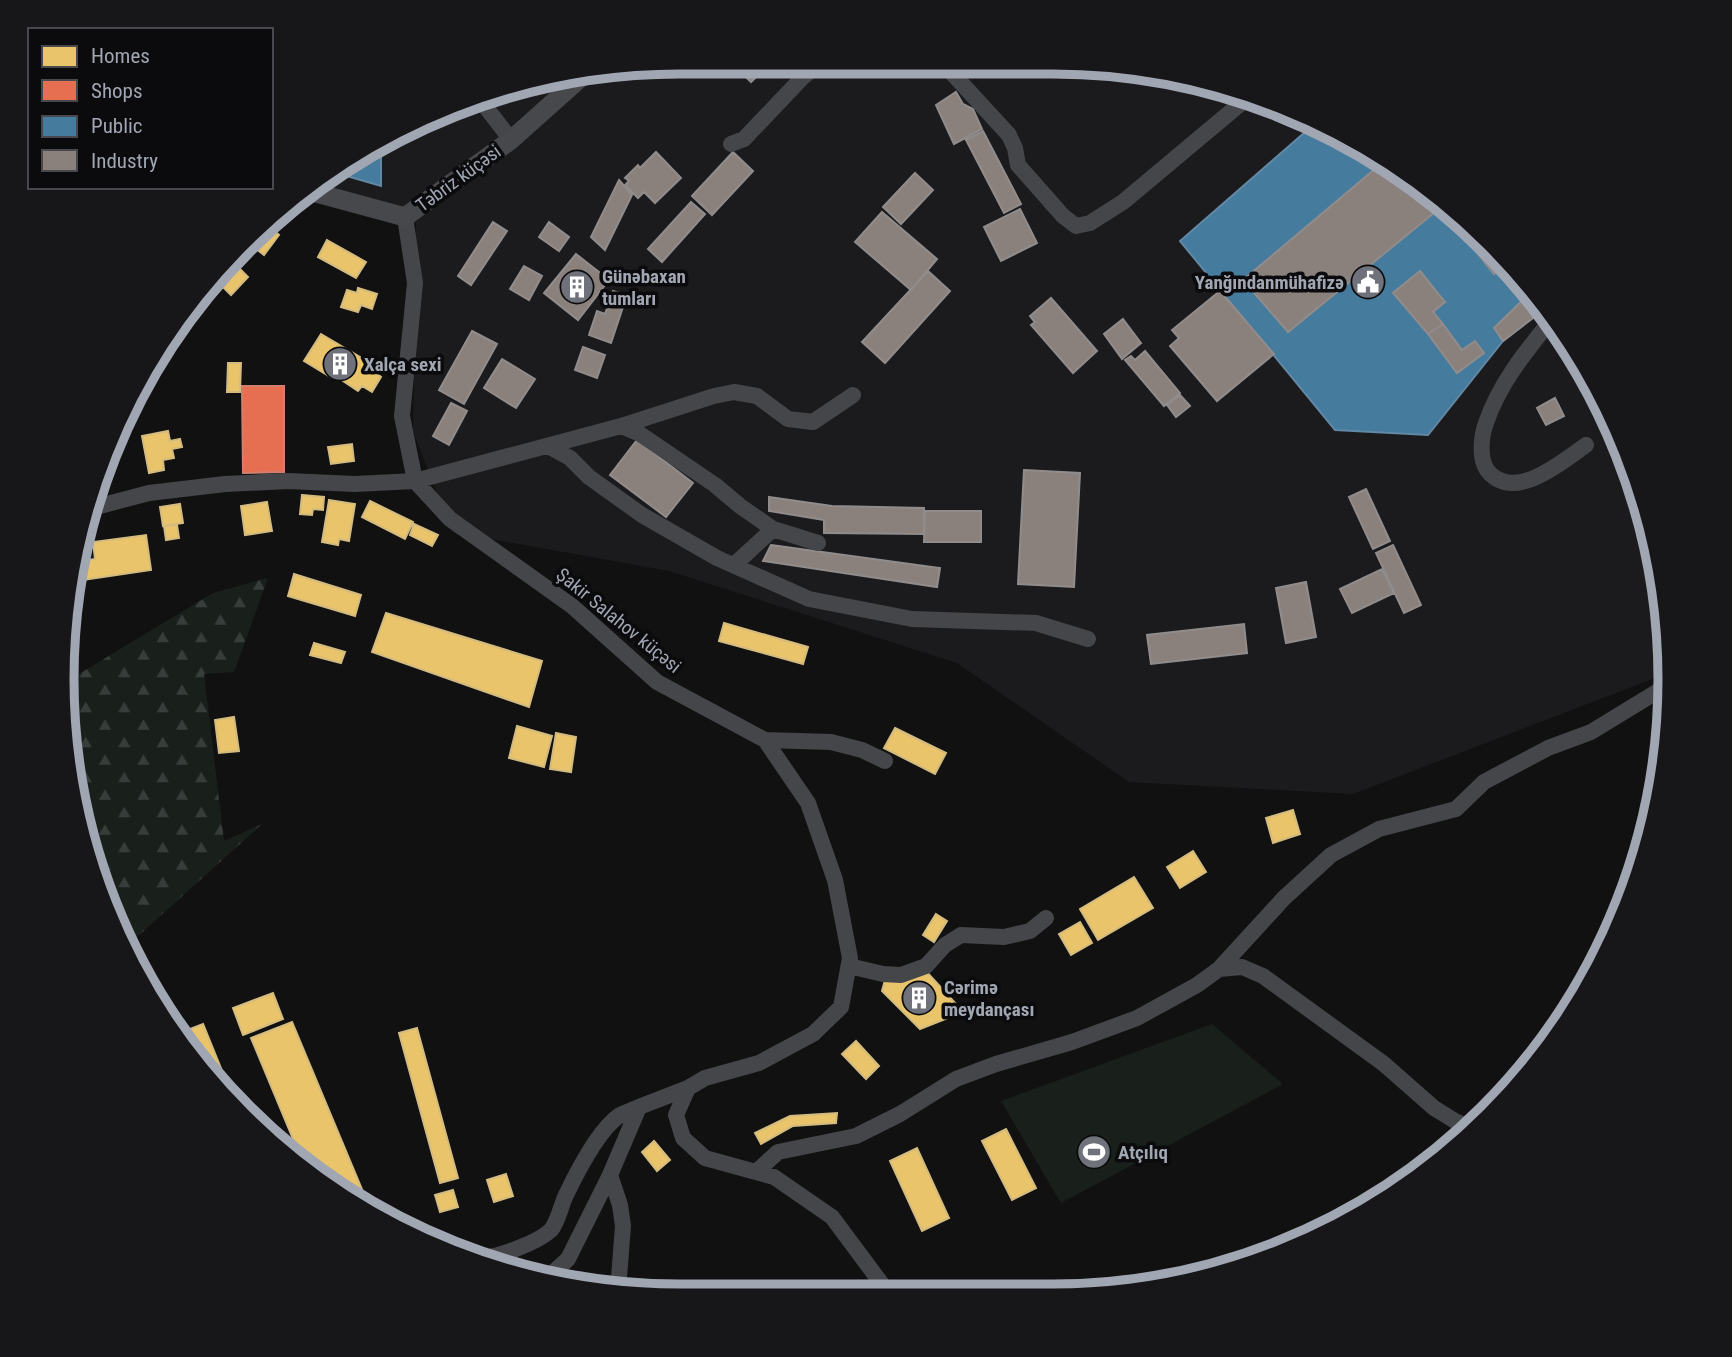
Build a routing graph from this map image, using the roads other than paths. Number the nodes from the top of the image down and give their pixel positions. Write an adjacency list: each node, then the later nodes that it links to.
1 (807, 74): 7 (street)
2 (953, 74): 4 (street)
3 (576, 83): 6 (main road, Təbriz küçəsi)
4 (1240, 104)
5 (485, 106): 6 (street)
6 (511, 140): 9 (main road, Təbriz küçəsi)
7 (731, 144)
8 (318, 193): 9 (main road, Təbriz küçəsi)
9 (405, 217): 15 (street)
10 (1546, 327): 13 (street)
11 (853, 395): 12 (street)
12 (621, 426): 14 (street); 17 (street)
13 (1586, 445)
14 (548, 446): 15 (street); 19 (street)
15 (415, 481): 16 (street); 22 (street, Şakir Salahov küçəsi)
16 (99, 506)
17 (773, 530): 18 (street); 19 (street)
18 (818, 543)
19 (734, 565): 20 (street)
20 (1088, 639)
21 (1658, 691): 26 (street)
22 (765, 740): 23 (street); 25 (street, Şakir Salahov küçəsi)
23 (885, 761)
24 (1046, 918): 25 (street)
25 (849, 966): 27 (street, Şakir Salahov küçəsi)
26 (1219, 969): 29 (street); 30 (street)
27 (688, 1088): 28 (street, Şakir Salahov küçəsi); 30 (street)
28 (639, 1107): 31 (street); 32 (street, Şakir Salahov küçəsi)
29 (1462, 1124)
30 (756, 1172): 35 (street)
31 (610, 1175): 33 (street); 34 (street)
32 (497, 1255)
33 (555, 1271)
34 (619, 1280)
35 (882, 1284)

